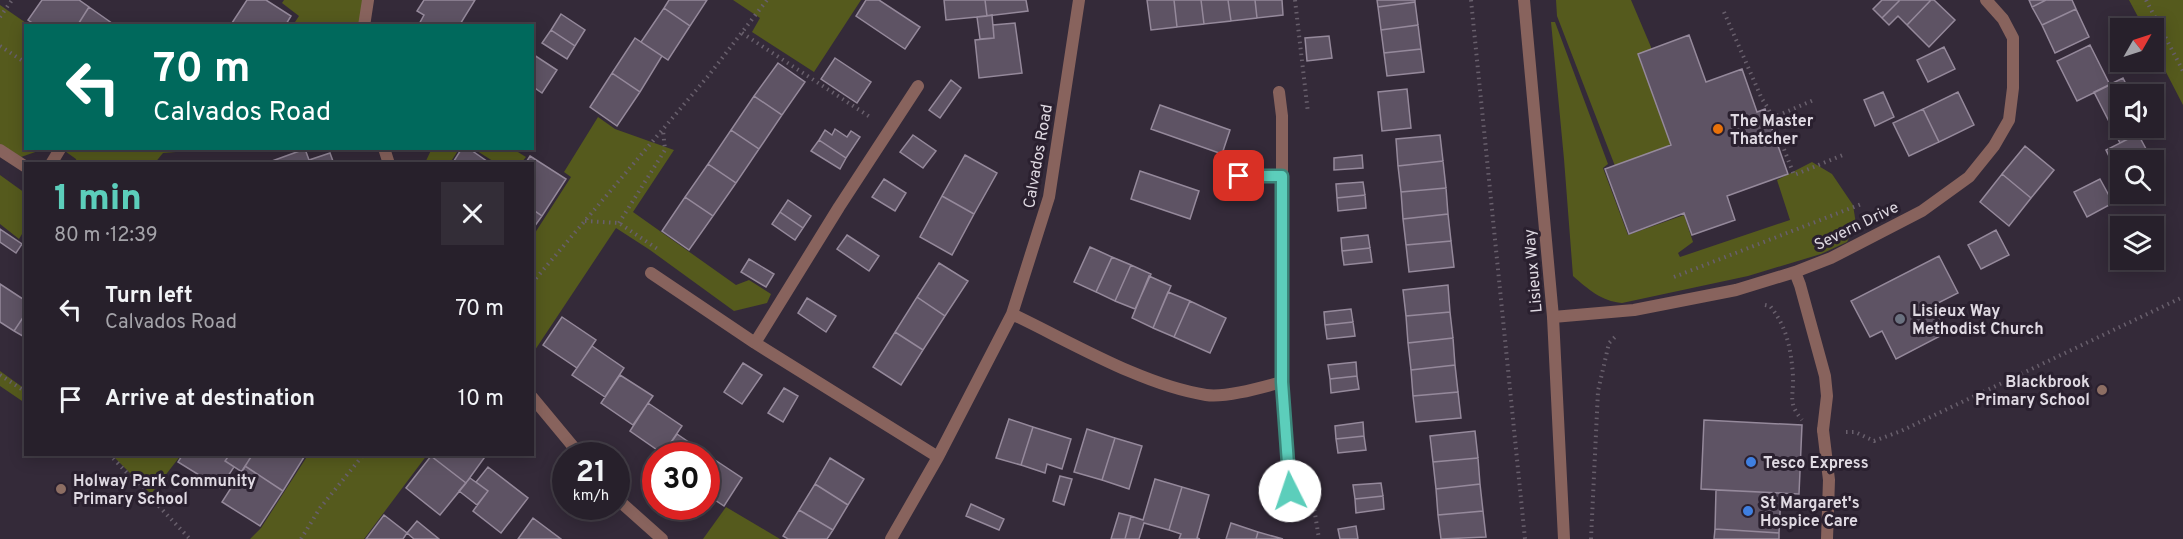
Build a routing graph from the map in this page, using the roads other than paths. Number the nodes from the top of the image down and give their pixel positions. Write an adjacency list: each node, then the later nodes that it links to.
1 (368, 0): 5 (street)
2 (1079, 0): 14 (street, Calvados Road)
3 (1524, 0): 15 (street, Lisieux Way)
4 (1986, 0): 12 (street, Severn Drive)
5 (364, 24)
6 (918, 86): 16 (street)
7 (1279, 92): 11 (street)
8 (0, 150): 9 (street)
9 (24, 166)
10 (1239, 176): 11 (street)
11 (1282, 176): 17 (street)
12 (1795, 272): 15 (street, Severn Drive); 26 (street)
13 (651, 273): 16 (street)
14 (1012, 314): 17 (street); 20 (street, Calvados Road)
15 (1553, 317): 25 (street, Lisieux Way)
16 (755, 344): 20 (street)
17 (1282, 382): 21 (street)
18 (534, 399): 19 (street)
19 (569, 442)
20 (938, 457): 24 (street, Calvados Road)
21 (1290, 491)
22 (630, 510): 23 (street)
23 (662, 539)
24 (891, 539)
25 (1564, 539)
26 (1827, 539)

